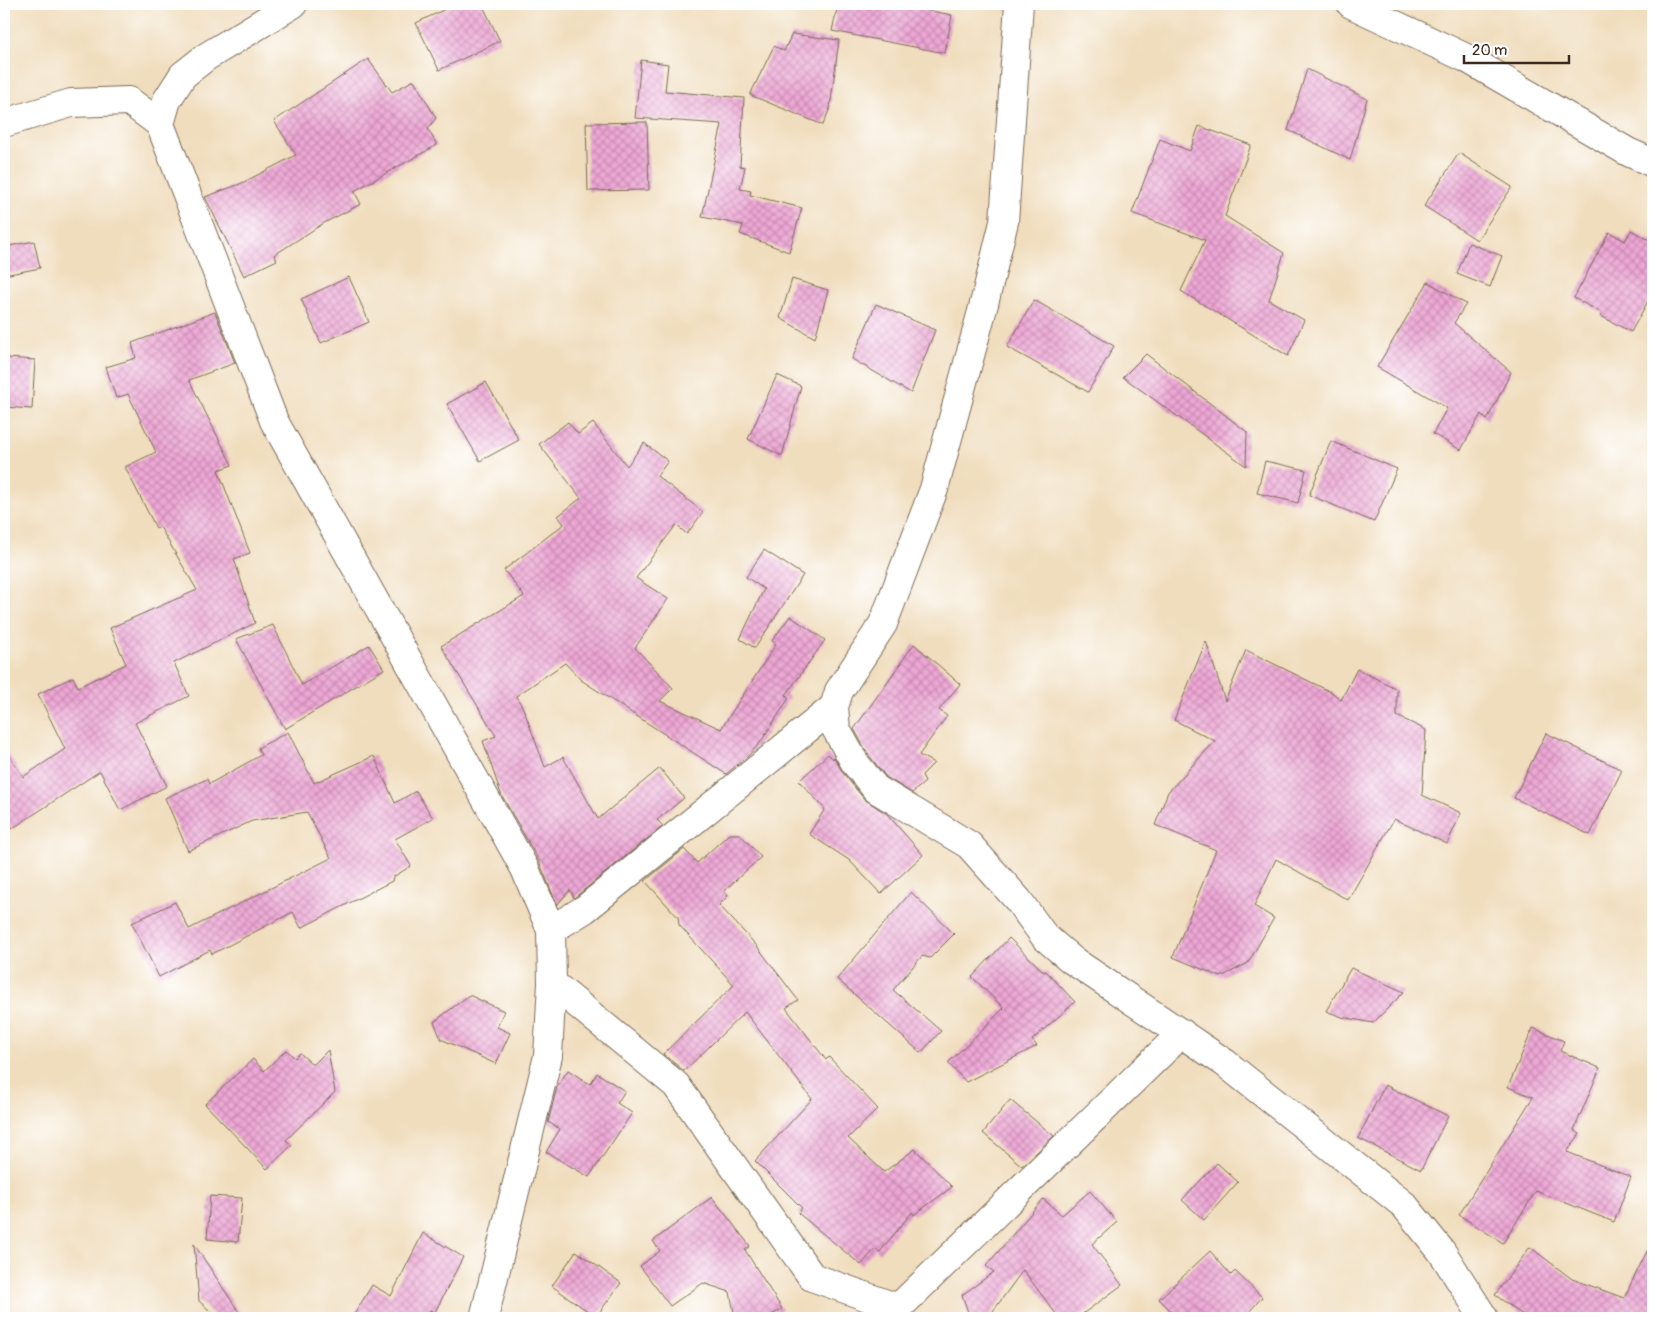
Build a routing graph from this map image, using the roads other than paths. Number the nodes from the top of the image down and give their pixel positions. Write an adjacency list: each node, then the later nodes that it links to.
1 (293, 4): 5 (street)
2 (1019, 4): 7 (street)
3 (1351, 4): 6 (street)
4 (4, 123): 5 (street)
5 (160, 124): 8 (street)
6 (1653, 163)
7 (834, 707): 8 (street); 10 (street)
8 (551, 930): 9 (street)
9 (552, 983): 10 (street); 11 (street)
10 (1182, 1034): 12 (street)
11 (484, 1318)
12 (1484, 1318)

